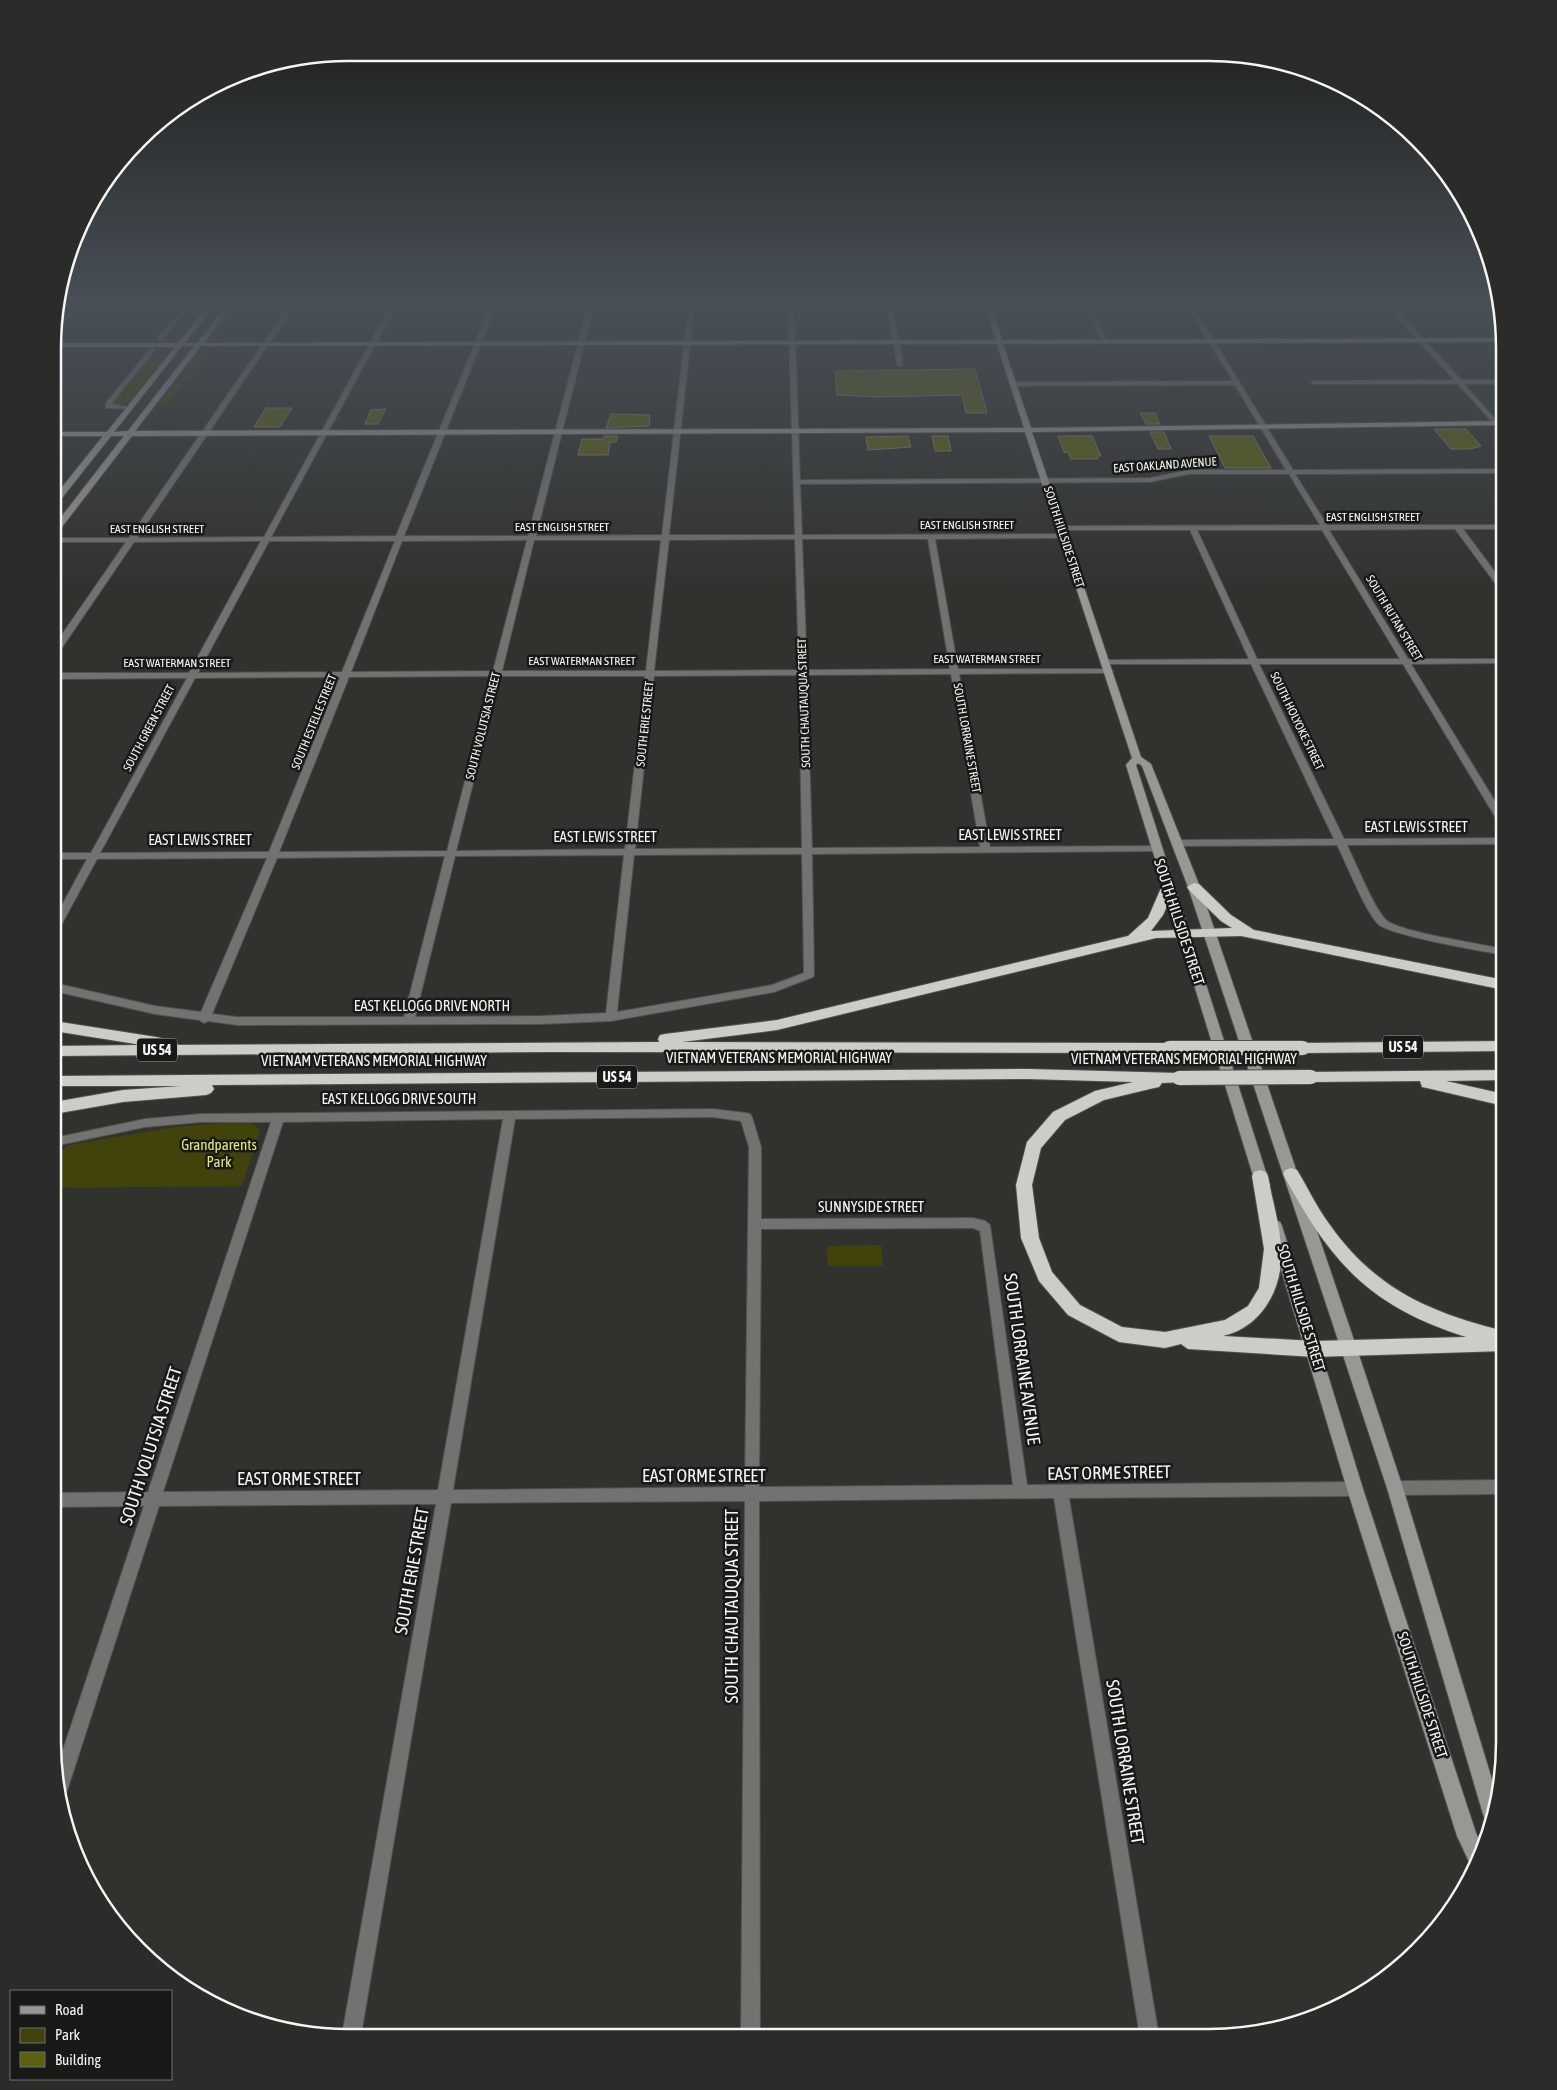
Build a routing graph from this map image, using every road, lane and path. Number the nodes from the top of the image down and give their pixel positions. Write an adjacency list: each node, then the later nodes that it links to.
1 (111, 399): 13 (street)
2 (138, 399): 13 (main road)
3 (157, 399): 23 (main road)
4 (229, 399): 24 (street)
5 (343, 399): 25 (street, SOUTH GREEN STREET)
6 (455, 399): 20 (street, SOUTH ESTELLE STREET)
7 (567, 399): 21 (street, SOUTH VOLUTSIA STREET)
8 (680, 399): 18 (street, SOUTH ERIE STREET)
9 (795, 399): 19 (street, SOUTH CHAUTAUQUA STREET)
10 (1018, 399): 17 (main road, SOUTH HILLSIDE STREET)
11 (1247, 399): 16 (street, SOUTH RUTAN STREET)
12 (1476, 399): 14 (street)
13 (130, 408): 22 (main road)
14 (1496, 419)
15 (1496, 423): 16 (main road)
16 (1264, 426): 17 (main road); 28 (street, SOUTH RUTAN STREET)
17 (1029, 430): 19 (main road); 29 (main road, SOUTH HILLSIDE STREET)
18 (676, 431): 19 (main road); 21 (main road); 41 (street, SOUTH ERIE STREET)
19 (796, 431): 30 (street, SOUTH CHAUTAUQUA STREET)
20 (441, 432): 21 (main road); 25 (main road); 42 (street, SOUTH ESTELLE STREET)
21 (558, 432): 40 (street, SOUTH VOLUTSIA STREET)
22 (110, 433): 23 (main road); 26 (main road); 31 (main road)
23 (130, 433): 24 (main road); 32 (main road)
24 (205, 433): 25 (main road); 44 (street)
25 (324, 433): 45 (street, SOUTH GREEN STREET)
26 (61, 434)
27 (1496, 471): 28 (street, EAST OAKLAND AVENUE)
28 (1293, 472): 29 (street, EAST OAKLAND AVENUE); 34 (street, SOUTH RUTAN STREET)
29 (1045, 480): 30 (street, EAST OAKLAND AVENUE); 37 (main road, SOUTH HILLSIDE STREET)
30 (797, 482): 38 (street, SOUTH CHAUTAUQUA STREET)
31 (61, 494)
32 (61, 522)
33 (1193, 528): 34 (street, EAST ENGLISH STREET); 37 (street, EAST ENGLISH STREET); 50 (street, SOUTH HOLYOKE STREET)
34 (1326, 528): 35 (street, EAST ENGLISH STREET); 48 (street, SOUTH RUTAN STREET)
35 (1458, 528): 36 (street, EAST ENGLISH STREET); 46 (street)
36 (1496, 528)
37 (1062, 532): 39 (street, EAST ENGLISH STREET); 51 (main road, SOUTH HILLSIDE STREET)
38 (799, 537): 39 (street, EAST ENGLISH STREET); 41 (street, EAST ENGLISH STREET); 53 (street, SOUTH CHAUTAUQUA STREET)
39 (931, 537): 52 (street, SOUTH LORRAINE STREET)
40 (531, 538): 41 (street, EAST ENGLISH STREET); 42 (street, EAST ENGLISH STREET); 56 (street, SOUTH VOLUTSIA STREET)
41 (665, 538): 54 (street, SOUTH ERIE STREET)
42 (399, 539): 45 (street, EAST ENGLISH STREET); 55 (street, SOUTH ESTELLE STREET)
43 (61, 540): 44 (street, EAST ENGLISH STREET)
44 (133, 540): 45 (street, EAST ENGLISH STREET); 47 (street)
45 (265, 540): 58 (street, SOUTH GREEN STREET)
46 (1496, 578)
47 (61, 643)
48 (1407, 661): 49 (street, EAST WATERMAN STREET); 50 (street, EAST WATERMAN STREET); 60 (street, SOUTH RUTAN STREET)
49 (1496, 661)
50 (1254, 662): 51 (street, EAST WATERMAN STREET); 62 (street, SOUTH HOLYOKE STREET)
51 (1108, 666): 52 (street, EAST WATERMAN STREET); 59 (main road, SOUTH HILLSIDE STREET)
52 (956, 671): 53 (street, EAST WATERMAN STREET); 65 (street, SOUTH LORRAINE STREET)
53 (803, 672): 54 (street, EAST WATERMAN STREET); 66 (street, SOUTH CHAUTAUQUA STREET)
54 (650, 673): 56 (street, EAST WATERMAN STREET); 67 (street, SOUTH ERIE STREET)
55 (346, 674): 56 (street, EAST WATERMAN STREET); 58 (street, EAST WATERMAN STREET); 69 (street, SOUTH ESTELLE STREET)
56 (496, 674): 68 (street, SOUTH VOLUTSIA STREET)
57 (61, 676): 58 (street, EAST WATERMAN STREET)
58 (191, 676): 70 (street, SOUTH GREEN STREET)
59 (1137, 758): 63 (main road, SOUTH HILLSIDE STREET); 64 (main road, SOUTH HILLSIDE STREET)
60 (1496, 809)
61 (1496, 841): 62 (street, EAST LEWIS STREET)
62 (1341, 842): 63 (street, EAST LEWIS STREET); 79 (street, SOUTH HOLYOKE STREET)
63 (1178, 843): 72 (main road, SOUTH HILLSIDE STREET)
64 (1155, 849): 65 (street, EAST LEWIS STREET); 73 (main road, SOUTH HILLSIDE STREET)
65 (986, 850): 66 (street, EAST LEWIS STREET)
66 (807, 851): 67 (street, EAST LEWIS STREET); 80 (street, SOUTH CHAUTAUQUA STREET)
67 (630, 852): 68 (street, EAST LEWIS STREET); 83 (street, SOUTH ERIE STREET)
68 (450, 853): 69 (street, EAST LEWIS STREET); 85 (street, SOUTH VOLUTSIA STREET)
69 (274, 854): 70 (street, EAST LEWIS STREET); 84 (street, SOUTH ESTELLE STREET)
70 (94, 855): 71 (street, EAST LEWIS STREET); 74 (street, SOUTH GREEN STREET)
71 (61, 856)
72 (1194, 887): 75 (main road, SOUTH HILLSIDE STREET); 77 (highway)
73 (1168, 888): 76 (main road, SOUTH HILLSIDE STREET); 78 (highway)
74 (61, 916)
75 (1209, 933): 76 (highway); 77 (highway); 102 (main road, SOUTH HILLSIDE STREET)
76 (1183, 934): 78 (highway); 103 (main road, SOUTH HILLSIDE STREET)
77 (1264, 936): 81 (highway)
78 (1129, 939): 88 (highway)
79 (1496, 950)
80 (809, 975): 83 (street, EAST KELLOGG DRIVE NORTH)
81 (1496, 983)
82 (61, 989): 84 (street, EAST KELLOGG DRIVE NORTH)
83 (611, 1017): 85 (street, EAST KELLOGG DRIVE NORTH)
84 (204, 1019): 85 (street, EAST KELLOGG DRIVE NORTH)
85 (408, 1021)
86 (61, 1027): 89 (highway)
87 (1496, 1046): 88 (highway, VIETNAM VETERANS MEMORIAL HIGHWAY / US 54, bridge)
88 (549, 1047): 89 (highway, VIETNAM VETERANS MEMORIAL HIGHWAY / US 54)
89 (260, 1049): 90 (highway, VIETNAM VETERANS MEMORIAL HIGHWAY / US 54)
90 (61, 1051)
91 (1496, 1075): 93 (highway, VIETNAM VETERANS MEMORIAL HIGHWAY / US 54)
92 (1179, 1078): 93 (highway, VIETNAM VETERANS MEMORIAL HIGHWAY / US 54, bridge); 94 (highway, VIETNAM VETERANS MEMORIAL HIGHWAY / US 54); 107 (highway)
93 (1388, 1078): 96 (highway)
94 (305, 1079): 95 (highway, VIETNAM VETERANS MEMORIAL HIGHWAY / US 54); 97 (highway)
95 (61, 1081)
96 (1496, 1098)
97 (61, 1107)
98 (510, 1114): 99 (street, EAST KELLOGG DRIVE SOUTH); 100 (street, EAST KELLOGG DRIVE SOUTH); 117 (street, SOUTH ERIE STREET)
99 (279, 1116): 101 (street, EAST KELLOGG DRIVE SOUTH); 118 (street, SOUTH VOLUTSIA STREET)
100 (746, 1117): 104 (street, SOUTH CHAUTAUQUA STREET)
101 (61, 1141)
102 (1291, 1174): 106 (highway); 110 (main road, SOUTH HILLSIDE STREET)
103 (1260, 1176): 107 (highway); 109 (main road, SOUTH HILLSIDE STREET)
104 (754, 1224): 105 (street, SUNNYSIDE STREET); 116 (street, SOUTH CHAUTAUQUA STREET)
105 (986, 1229): 114 (street, SOUTH LORRAINE AVENUE)
106 (1496, 1336)
107 (1165, 1340): 109 (highway)
108 (1496, 1343): 110 (highway)
109 (1314, 1349): 110 (highway); 113 (main road, SOUTH HILLSIDE STREET)
110 (1349, 1349): 111 (main road, SOUTH HILLSIDE STREET)
111 (1395, 1488): 112 (street); 121 (main road, SOUTH HILLSIDE STREET)
112 (1496, 1488)
113 (1355, 1489): 115 (street, EAST ORME STREET); 122 (main road, SOUTH HILLSIDE STREET)
114 (1021, 1493): 115 (street, EAST ORME STREET); 116 (street, EAST ORME STREET)
115 (1061, 1493): 125 (street, SOUTH LORRAINE STREET)
116 (752, 1495): 117 (street, EAST ORME STREET); 124 (street, SOUTH CHAUTAUQUA STREET)
117 (445, 1497): 118 (street, EAST ORME STREET); 123 (street, SOUTH ERIE STREET)
118 (153, 1499): 119 (street, EAST ORME STREET); 120 (street, SOUTH VOLUTSIA STREET)
119 (61, 1500)
120 (63, 1772)
121 (1490, 1800)
122 (1474, 1851)
123 (353, 2029)
124 (751, 2029)
125 (1149, 2029)

